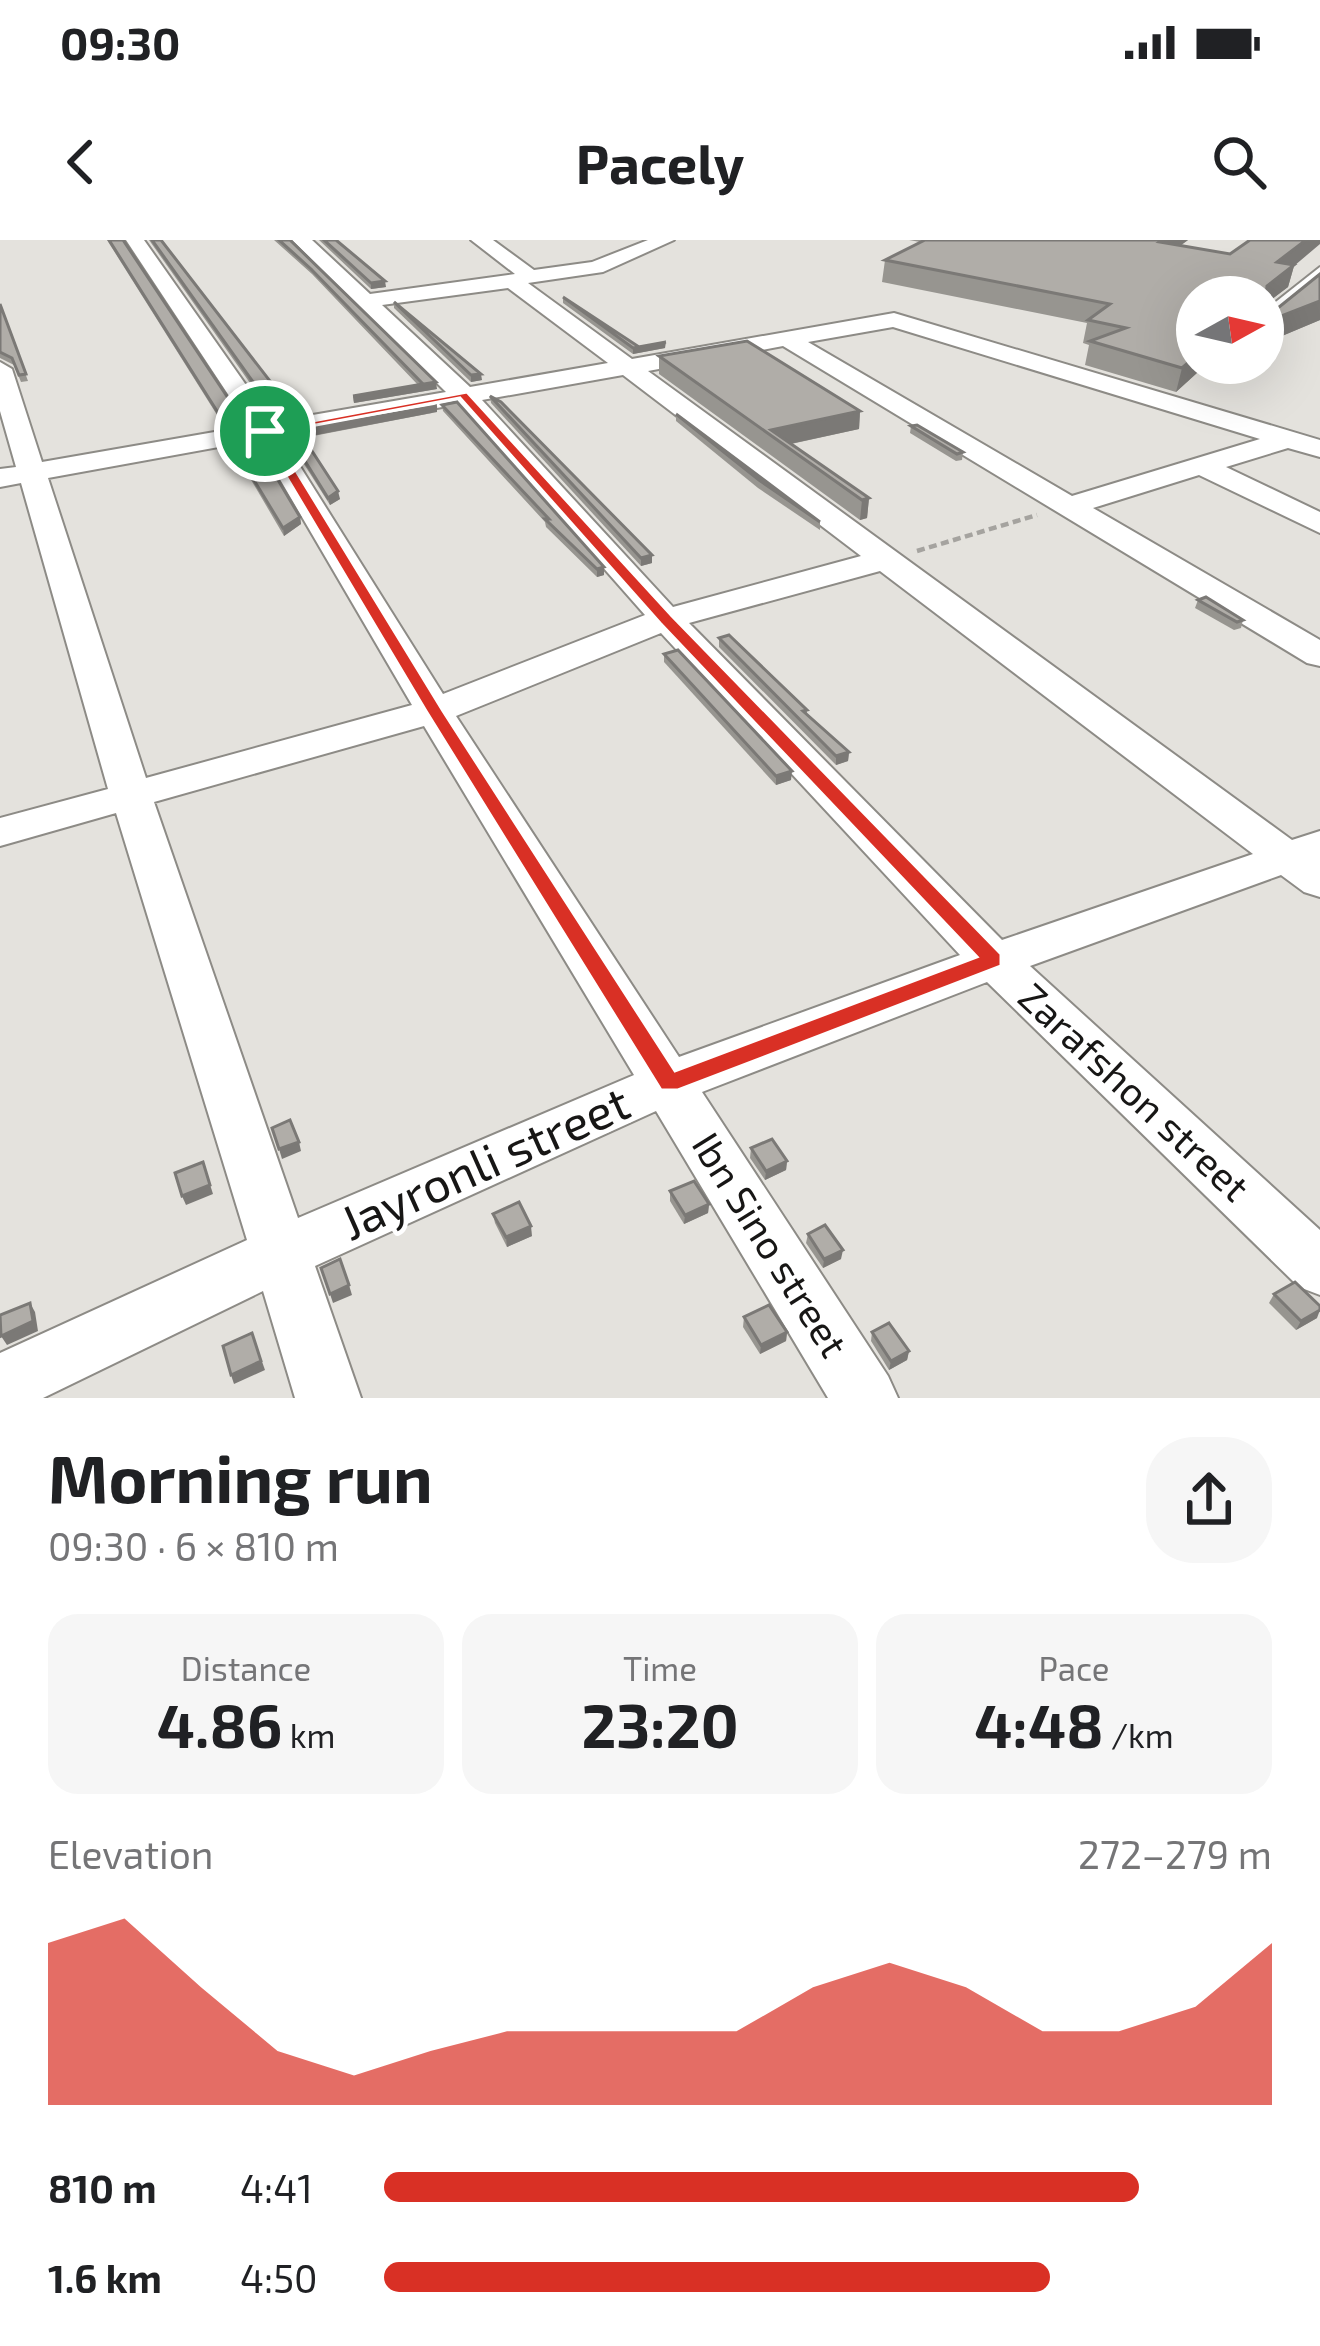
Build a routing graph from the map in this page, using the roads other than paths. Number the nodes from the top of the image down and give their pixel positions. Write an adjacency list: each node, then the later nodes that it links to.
1 (135, 240): 15 (street, Ibn Sino street)
2 (301, 240): 7 (street, Zarafshon street)
3 (480, 240): 6 (street)
4 (665, 240): 6 (street)
5 (1320, 273): 8 (street)
6 (519, 279): 7 (street); 12 (street)
7 (366, 301): 14 (street, Zarafshon street)
8 (1284, 305)
9 (1284, 308): 10 (street)
10 (1320, 314)
11 (785, 338): 12 (street); 16 (street); 20 (street)
12 (629, 365): 14 (street); 22 (street)
13 (0, 369): 19 (street)
14 (463, 394): 15 (street); 23 (street, Zarafshon street)
15 (265, 431): 19 (street); 25 (street, Ibn Sino street)
16 (1289, 439): 17 (street); 18 (street)
17 (1320, 449)
18 (1202, 466): 20 (street); 21 (street)
19 (17, 475): 26 (street)
20 (1069, 506): 24 (street)
21 (1320, 524)
22 (886, 560): 23 (street); 28 (street)
23 (666, 619): 25 (street); 29 (street, Zarafshon street)
24 (1320, 656)
25 (434, 711): 26 (street); 30 (street, Ibn Sino street)
26 (130, 794): 27 (street); 31 (street)
27 (0, 832)
28 (1309, 861): 29 (street, Jayronli street)
29 (993, 960): 30 (street, Jayronli street); 32 (street, Zarafshon street)
30 (669, 1083): 31 (street, Jayronli street); 35 (street, Ibn Sino street)
31 (284, 1251): 33 (street, Jayronli street); 34 (street)
32 (1320, 1268)
33 (0, 1386)
34 (328, 1398)
35 (865, 1398)

